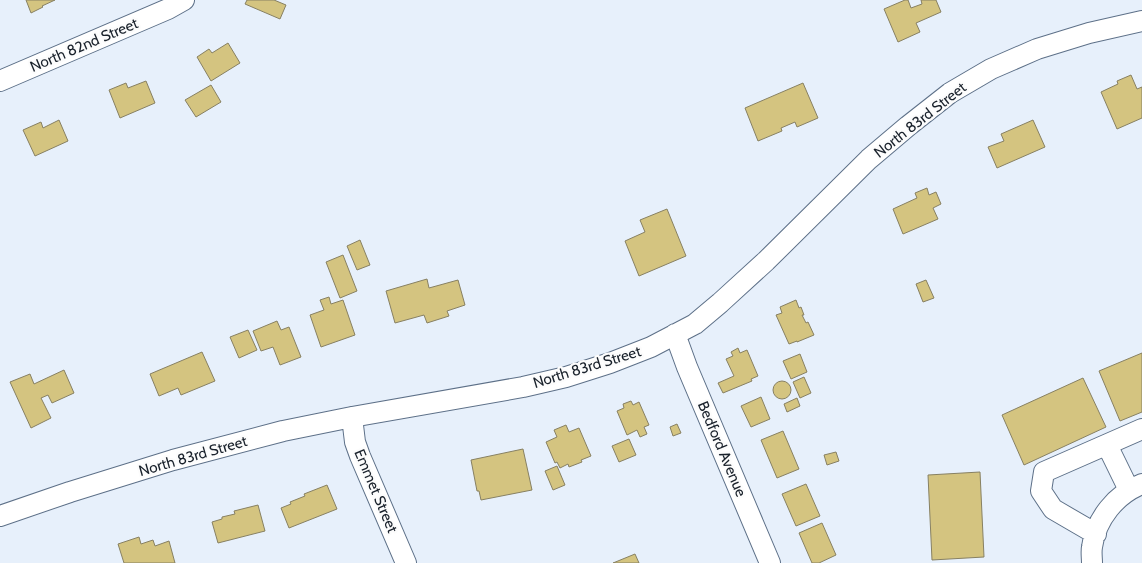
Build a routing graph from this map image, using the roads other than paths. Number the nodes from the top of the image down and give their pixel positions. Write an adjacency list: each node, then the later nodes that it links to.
1 (176, 4): 3 (street, North 82nd Street)
2 (1142, 21): 4 (street, North 83rd Street)
3 (0, 81)
4 (675, 334): 5 (street, North 83rd Street); 12 (street, Bedford Avenue)
5 (352, 417): 9 (street, North 83rd Street); 11 (street, Emmet Street)
6 (1142, 429): 7 (street)
7 (1107, 445): 8 (street); 10 (street)
8 (1136, 487): 10 (street)
9 (0, 516)
10 (1096, 534): 13 (street)
11 (406, 563)
12 (770, 563)
13 (1092, 563)

